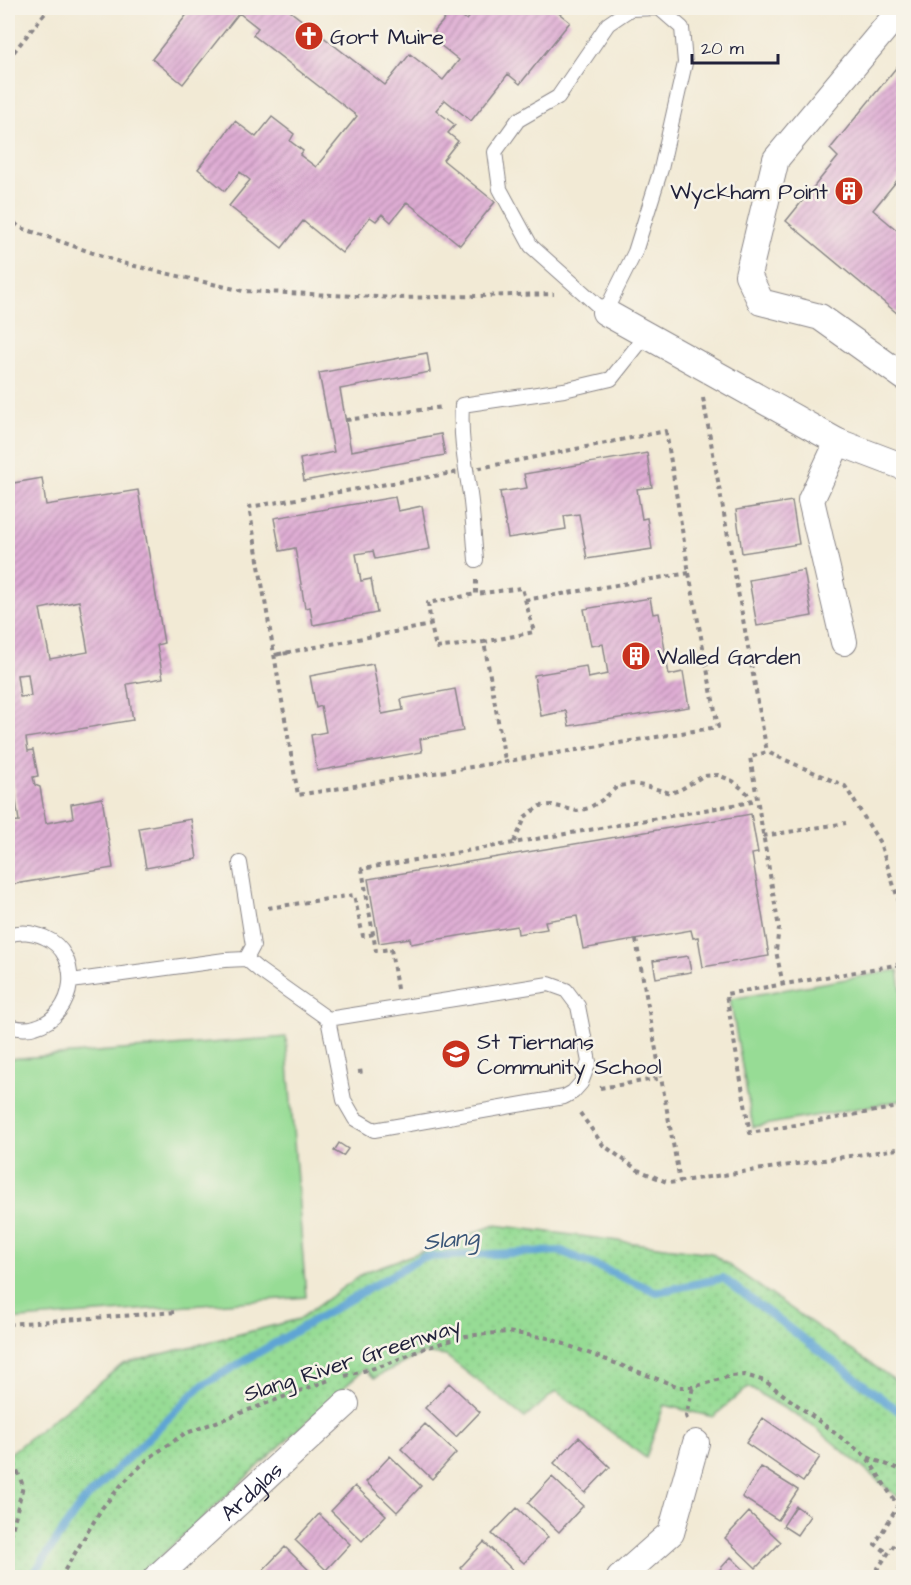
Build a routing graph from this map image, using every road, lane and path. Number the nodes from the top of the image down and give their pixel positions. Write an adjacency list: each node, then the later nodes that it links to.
1 (49, 8): 3 (path)
2 (903, 8): 9 (street)
3 (8, 59)
4 (8, 217): 5 (path)
5 (584, 293): 6 (lane); 6 (lane)
6 (604, 312): 7 (street)
7 (646, 335): 8 (street); 14 (lane)
8 (697, 363): 12 (street); 24 (path)
9 (903, 377)
10 (437, 408): 11 (path)
11 (346, 420)
12 (838, 442): 13 (street); 21 (street)
13 (903, 467)
14 (465, 471): 15 (lane); 16 (path); 23 (path)
15 (476, 560): 17 (path)
16 (689, 573): 18 (path); 25 (path)
17 (476, 594): 18 (path); 19 (path)
18 (525, 600): 20 (path)
19 (431, 625): 20 (path); 23 (path)
20 (484, 642): 25 (path)
21 (844, 642)
22 (288, 652): 23 (path)
23 (274, 656): 25 (path)
24 (767, 752): 26 (path); 32 (path)
25 (505, 760)
26 (754, 801): 28 (path); 29 (path); 29 (path)
27 (846, 823): 28 (path)
28 (763, 836): 39 (path)
29 (514, 843): 33 (path)
30 (240, 863): 31 (lane)
31 (248, 911): 33 (path); 36 (lane)
32 (903, 917)
33 (374, 934): 40 (path)
34 (8, 935): 38 (lane)
35 (636, 940): 43 (path)
36 (246, 959): 38 (lane); 41 (lane)
37 (903, 970): 39 (path)
38 (71, 981): 42 (lane)
39 (783, 984): 46 (path)
40 (400, 1008): 41 (lane); 44 (lane)
41 (328, 1019): 44 (lane)
42 (8, 1026)
43 (662, 1078): 45 (path); 50 (path)
44 (573, 1092): 48 (path)
45 (597, 1095)
46 (903, 1107)
47 (587, 1108): 48 (path)
48 (580, 1113): 50 (path)
49 (903, 1148): 50 (path)
50 (681, 1182)
51 (177, 1312): 52 (path)
52 (8, 1324)
53 (346, 1404): 62 (street, Ardglas)
54 (696, 1443): 63 (street)
55 (8, 1446): 59 (path)
56 (867, 1457): 57 (path, Slang River Greenway); 60 (path); 61 (path, Slang River Greenway)
57 (903, 1471)
58 (903, 1531): 60 (path)
59 (8, 1546)
60 (888, 1553): 64 (path)
61 (60, 1578)
62 (156, 1578)
63 (620, 1578)
64 (871, 1578)

